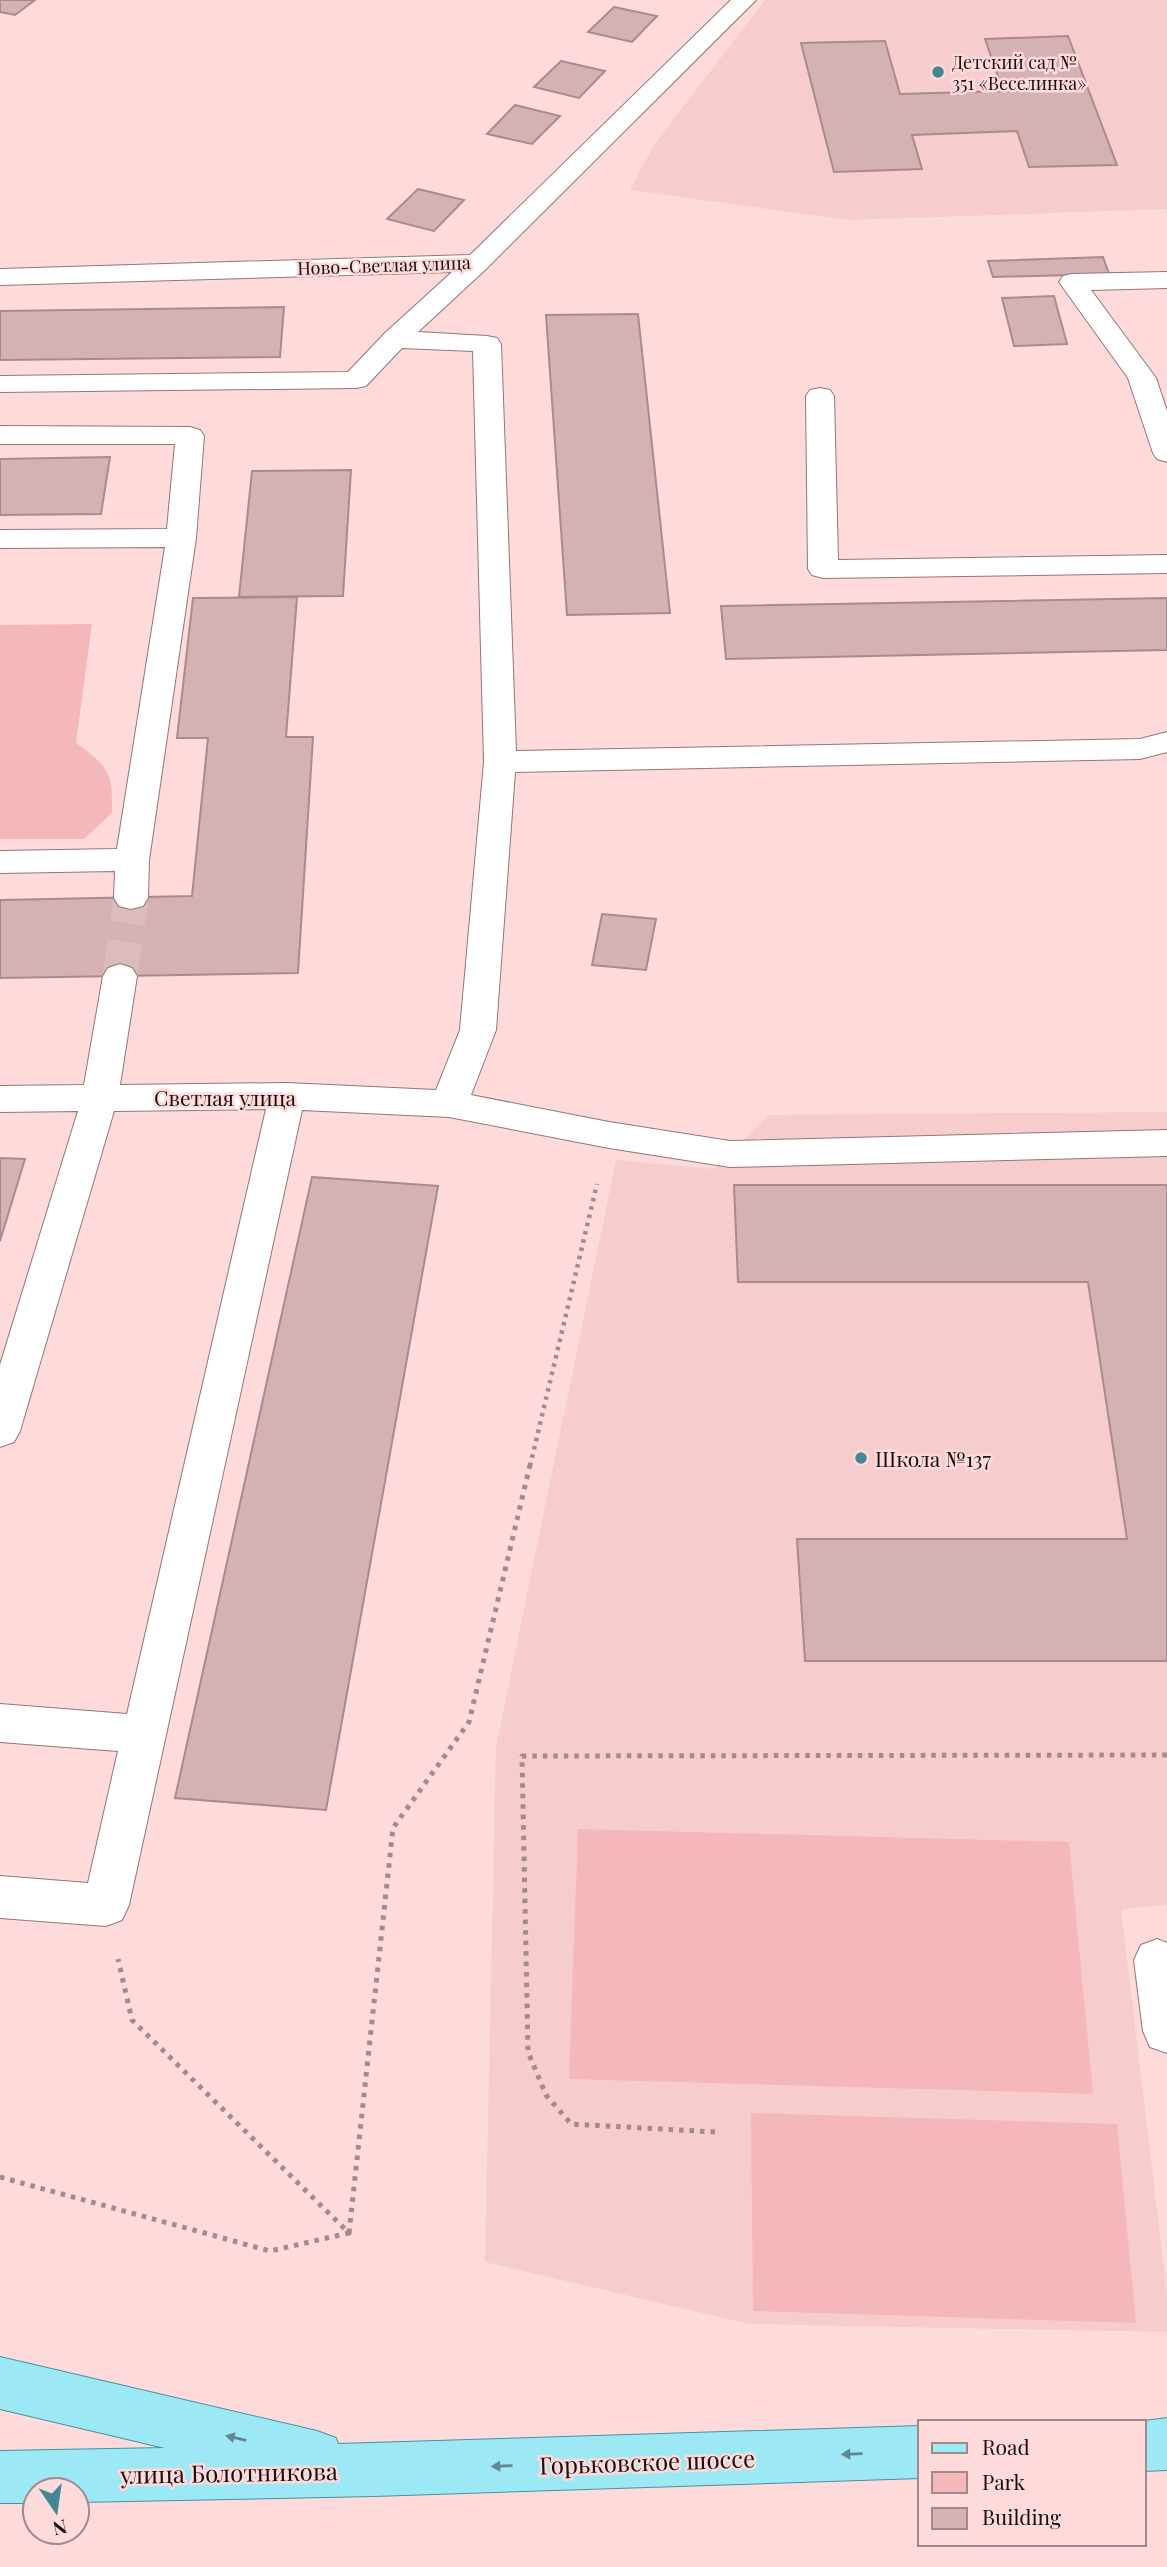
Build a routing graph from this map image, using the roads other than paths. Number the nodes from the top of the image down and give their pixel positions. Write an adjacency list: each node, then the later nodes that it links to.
1 (744, 0): 2 (street, Ново-Светлая улица)
2 (477, 263): 3 (street, Ново-Светлая улица); 5 (street)
3 (0, 277)
4 (1167, 280): 9 (street)
5 (395, 340): 6 (street); 14 (street)
6 (0, 384)
7 (820, 396): 12 (street)
8 (0, 435): 10 (street)
9 (1167, 453)
10 (181, 538): 11 (street); 15 (street)
11 (0, 539)
12 (1167, 564)
13 (1167, 742): 14 (street)
14 (500, 762): 22 (street)
15 (132, 860): 16 (street); 17 (street)
16 (0, 862)
17 (131, 898)
18 (120, 976): 21 (street)
19 (287, 1096): 21 (street, Светлая улица); 22 (street, Светлая улица); 26 (street)
20 (0, 1098): 21 (street, Светлая улица)
21 (100, 1098): 24 (street)
22 (450, 1104): 23 (street, Светлая улица)
23 (1167, 1143)
24 (0, 1431)
25 (0, 1723): 26 (street)
26 (144, 1734): 27 (street)
27 (0, 1897)
28 (1157, 1960): 29 (street)
29 (1167, 2031)
30 (0, 2383): 34 (main road, one-way to 30)
31 (1167, 2444): 32 (main road)
32 (1146, 2445)
33 (918, 2452): 34 (main road, Горьковское шоссе, one-way to 34)
34 (374, 2470): 35 (main road, улица Болотникова)
35 (0, 2477)

